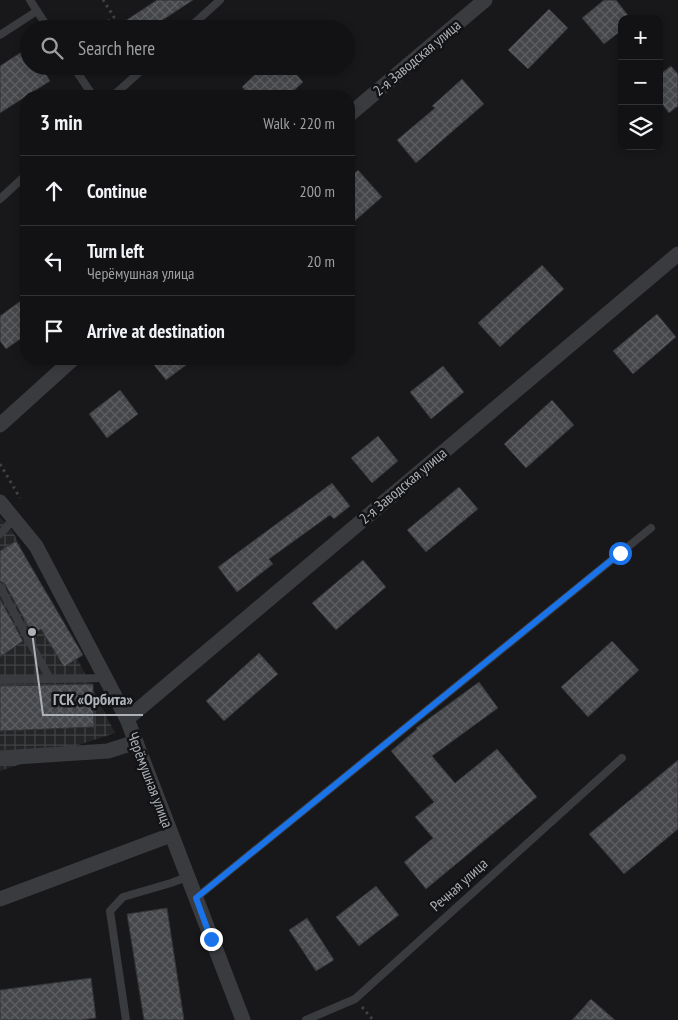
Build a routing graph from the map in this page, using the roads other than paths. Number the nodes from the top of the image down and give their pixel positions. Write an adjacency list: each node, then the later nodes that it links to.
1 (30, 0): 4 (lane)
2 (220, 0): 7 (lane)
3 (485, 0): 14 (street, 2-я Заводская улица)
4 (37, 11): 5 (lane); 6 (lane)
5 (23, 20)
6 (43, 20)
7 (198, 20)
8 (20, 22): 9 (lane)
9 (0, 35)
10 (79, 75): 12 (lane)
11 (136, 75): 13 (lane)
12 (89, 90)
13 (120, 90)
14 (355, 110)
15 (20, 180): 16 (lane)
16 (0, 198)
17 (678, 254): 28 (street, 2-я Заводская улица)
18 (66, 365): 19 (street)
19 (0, 425)
20 (0, 502): 21 (street, Черёмушная улица)
21 (14, 519): 23 (lane); 25 (street, Черёмушная улица)
22 (651, 528): 34 (lane)
23 (0, 534)
24 (0, 587): 26 (lane)
25 (106, 678): 26 (lane); 28 (street, Черёмушная улица)
26 (50, 679): 27 (lane)
27 (0, 680)
28 (128, 719): 29 (street, Черёмушная улица)
29 (136, 742): 30 (street); 32 (street, Черёмушная улица)
30 (0, 758)
31 (622, 758): 38 (lane, Речная улица)
32 (171, 835): 33 (street, Черёмушная улица); 35 (street)
33 (187, 876): 34 (street, Черёмушная улица); 36 (lane)
34 (196, 898): 37 (street, Черёмушная улица)
35 (0, 899)
36 (126, 1020)
37 (243, 1020)
38 (306, 1020)

